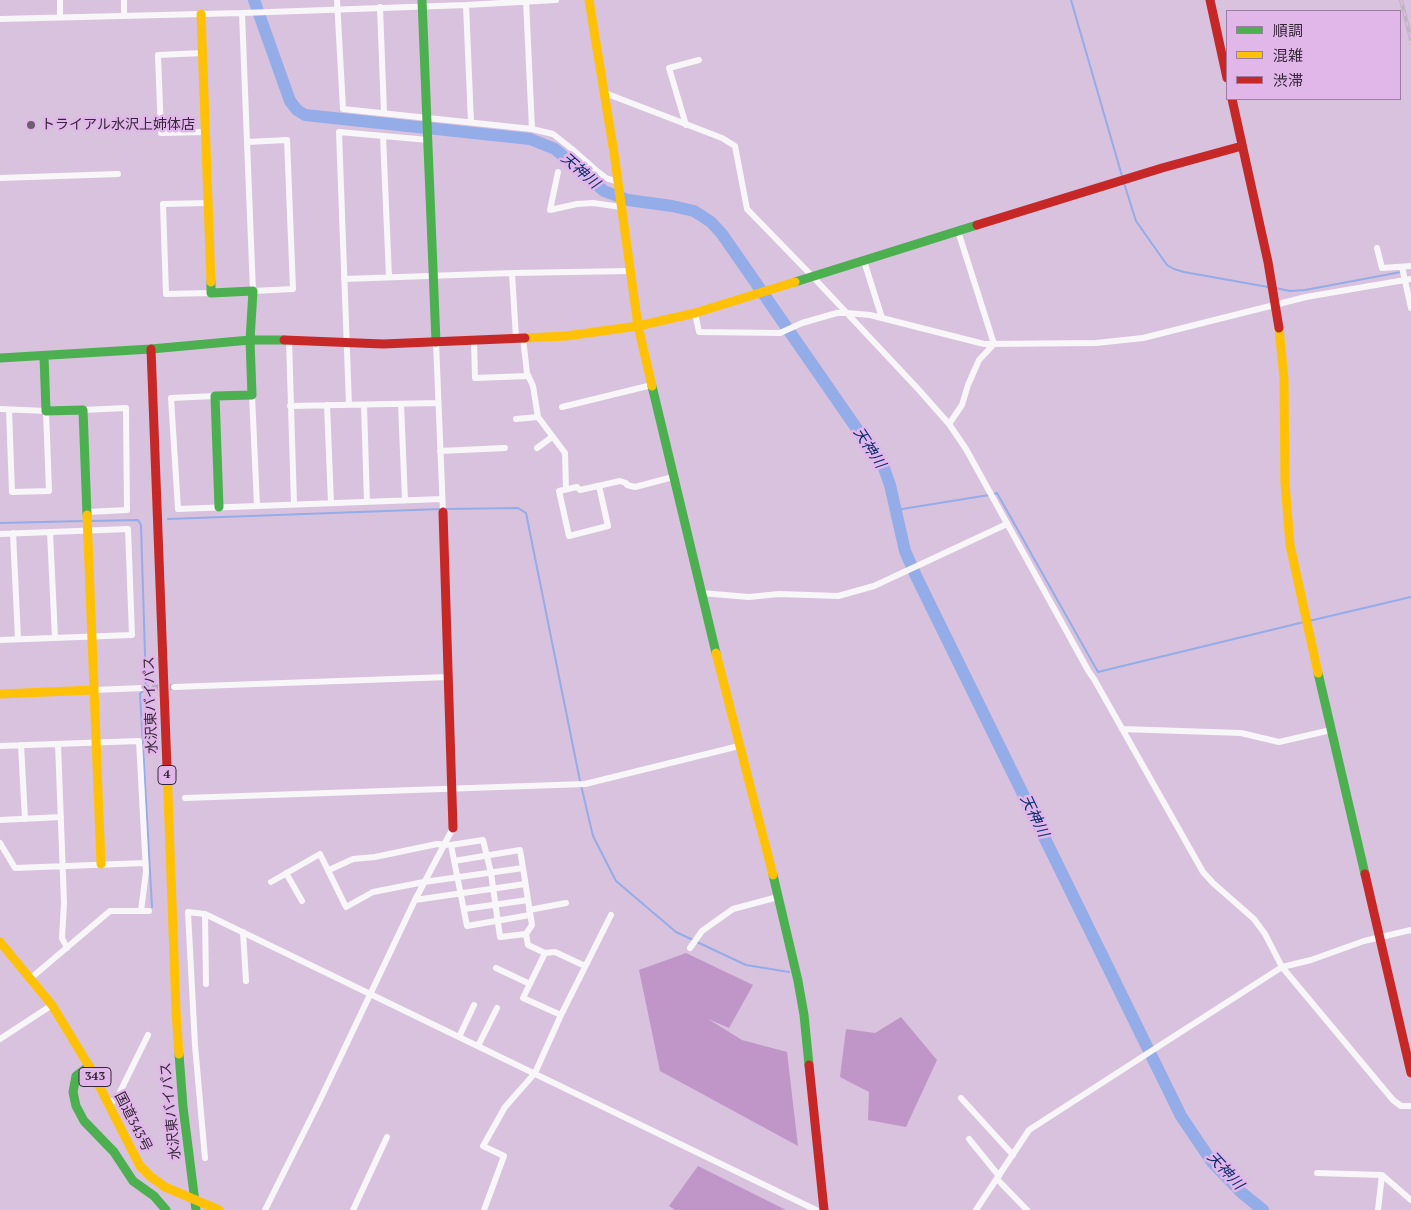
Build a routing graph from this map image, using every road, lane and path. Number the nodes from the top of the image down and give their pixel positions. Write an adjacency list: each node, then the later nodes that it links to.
1 (60, 0): 15 (street)
2 (124, 0): 14 (street)
3 (337, 0): 11 (street)
4 (556, 0): 7 (street)
5 (589, 0): 20 (main road)
6 (1210, 0): 19 (main road)
7 (526, 1): 9 (street); 26 (street)
8 (422, 3): 9 (street); 10 (street); 23 (main road)
9 (466, 5): 24 (street)
10 (380, 7): 11 (street); 22 (street)
11 (338, 9): 12 (street); 22 (street)
12 (242, 13): 13 (street); 30 (street)
13 (201, 14): 14 (street); 17 (main road)
14 (124, 15): 15 (street)
15 (60, 17): 16 (street)
16 (0, 19)
17 (203, 53): 27 (main road); 27 (street)
18 (699, 60): 25 (street)
19 (1226, 73)
20 (605, 93): 25 (street); 35 (main road)
21 (1232, 100): 31 (main road)
22 (384, 113): 23 (street)
23 (428, 118): 24 (street); 29 (main road)
24 (471, 122): 26 (street)
25 (686, 124): 47 (street)
26 (532, 129): 35 (street)
27 (206, 132): 36 (main road)
28 (383, 136): 29 (street); 46 (street); 48 (street)
29 (428, 140): 45 (main road)
30 (247, 142): 49 (street); 49 (street)
31 (1242, 146): 38 (main road); 51 (main road)
32 (558, 172): 37 (street)
33 (118, 174): 34 (street)
34 (0, 178)
35 (618, 182): 37 (main road)
36 (208, 203): 50 (main road); 50 (street)
37 (621, 207): 42 (main road)
38 (958, 231): 40 (main road); 63 (street)
39 (1377, 248): 44 (street)
40 (864, 261): 47 (main road); 55 (street)
41 (1411, 266): 44 (street)
42 (630, 271): 43 (street); 56 (main road)
43 (512, 273): 45 (street); 57 (street)
44 (1405, 275): 51 (street); 52 (street)
45 (433, 276): 46 (street); 61 (main road)
46 (389, 277): 48 (street)
47 (813, 277): 53 (main road); 54 (street)
48 (344, 279): 62 (street)
49 (253, 291): 50 (main road); 58 (main road)
50 (211, 292)
51 (1276, 304): 63 (street); 117 (main road)
52 (1411, 308)
53 (695, 313): 54 (street); 56 (main road)
54 (847, 313): 55 (street); 84 (street)
55 (882, 318): 63 (street)
56 (638, 326): 57 (main road); 68 (main road)
57 (519, 338): 60 (main road); 67 (street)
58 (250, 340): 59 (main road); 64 (main road); 69 (main road)
59 (289, 340): 62 (main road); 76 (street)
60 (474, 340): 61 (main road); 67 (street)
61 (436, 342): 62 (main road); 71 (street)
62 (346, 343): 74 (street)
63 (994, 344): 84 (street)
64 (151, 349): 65 (main road); 197 (main road, 水沢東バイパス / 4)
65 (44, 356): 66 (main road); 81 (main road)
66 (0, 358)
67 (528, 376): 82 (street)
68 (652, 385): 77 (street); 89 (main road)
69 (252, 395): 70 (main road); 97 (street)
70 (215, 396): 98 (main road); 98 (street)
71 (438, 403): 72 (street); 88 (street)
72 (401, 404): 75 (street); 93 (street)
73 (327, 405): 74 (street); 76 (street); 95 (street)
74 (349, 405): 75 (street)
75 (364, 405): 94 (street)
76 (290, 406): 96 (street)
77 (562, 407)
78 (0, 409): 79 (street)
79 (9, 410): 81 (street); 81 (street)
80 (83, 410): 81 (main road); 100 (main road); 100 (street)
81 (46, 411)
82 (538, 417): 83 (street); 85 (street)
83 (516, 419)
84 (949, 424): 101 (street)
85 (552, 437): 87 (street); 91 (street)
86 (504, 448): 88 (street)
87 (538, 448)
88 (440, 451): 92 (street)
89 (673, 477): 90 (street); 106 (main road)
90 (599, 486): 91 (street); 91 (street)
91 (566, 489)
92 (442, 499): 93 (street); 99 (street)
93 (405, 500): 94 (street)
94 (367, 502): 95 (street)
95 (331, 503): 96 (street)
96 (294, 504): 97 (street)
97 (257, 506): 98 (street)
98 (219, 507)
99 (442, 510): 111 (main road)
100 (87, 512): 102 (main road)
101 (1007, 524): 106 (street); 116 (street)
102 (88, 531): 103 (street); 107 (main road); 107 (street)
103 (50, 532): 104 (street); 108 (street)
104 (14, 533): 105 (street); 110 (street)
105 (0, 534)
106 (701, 593): 122 (main road)
107 (92, 637): 108 (street); 114 (main road)
108 (55, 638): 110 (street)
109 (0, 640): 110 (street)
110 (18, 640)
111 (448, 677): 112 (street); 123 (main road)
112 (174, 687)
113 (143, 688): 114 (street)
114 (94, 690): 115 (main road); 118 (main road)
115 (0, 694)
116 (1122, 729): 117 (street); 168 (street)
117 (1331, 730): 162 (main road)
118 (96, 742): 119 (street); 133 (street); 134 (main road)
119 (58, 744): 120 (street); 125 (street)
120 (22, 745): 121 (street); 126 (street)
121 (0, 746)
122 (739, 746): 123 (street); 146 (main road)
123 (452, 789): 124 (street); 128 (main road)
124 (185, 798)
125 (61, 817): 126 (street); 135 (street)
126 (25, 819): 127 (street)
127 (0, 820)
128 (453, 828): 130 (street)
129 (0, 843): 135 (street)
130 (448, 845): 131 (street); 132 (street); 137 (street); 142 (street)
131 (486, 856): 132 (street); 136 (street); 138 (street)
132 (454, 860): 140 (street)
133 (145, 863): 134 (street); 153 (street)
134 (101, 864): 135 (street)
135 (63, 865): 164 (street)
136 (523, 868): 138 (street); 143 (street)
137 (329, 870): 139 (street); 142 (street)
138 (491, 873): 140 (street); 144 (street)
139 (286, 874): 141 (street); 149 (street)
140 (459, 878): 142 (street); 145 (street)
141 (271, 882)
142 (424, 882): 147 (street)
143 (525, 884): 144 (street); 148 (street)
144 (493, 889): 145 (street); 151 (street)
145 (461, 894): 147 (street); 152 (street)
146 (778, 897): 165 (street); 204 (main road)
147 (415, 900): 174 (street)
148 (528, 900): 151 (street); 155 (street)
149 (302, 901)
150 (566, 903): 155 (street)
151 (495, 904): 152 (street); 158 (street)
152 (464, 909): 158 (street)
153 (140, 911): 154 (street); 164 (street)
154 (150, 911)
155 (530, 912): 158 (street); 161 (street)
156 (205, 914): 160 (street); 172 (street); 192 (street)
157 (611, 914): 167 (street)
158 (498, 920): 161 (street)
159 (1411, 930): 162 (street)
160 (243, 932): 171 (street); 174 (street)
161 (526, 934): 166 (street)
162 (1379, 937): 168 (street); 185 (main road)
163 (0, 942): 170 (main road, 国道343号 / 343)
164 (67, 948): 170 (street)
165 (690, 948)
166 (545, 953): 167 (street); 173 (street)
167 (585, 966): 178 (street)
168 (1282, 967): 188 (street); 191 (street)
169 (496, 968): 173 (street)
170 (32, 978): 176 (main road, 国道343号 / 343)
171 (246, 981)
172 (206, 984)
173 (530, 984): 178 (street)
174 (370, 994): 180 (street); 200 (street)
175 (474, 1005): 180 (street)
176 (52, 1006): 181 (street); 183 (main road, 国道343号 / 343)
177 (496, 1008): 182 (street)
178 (561, 1015): 184 (street)
179 (148, 1035): 187 (street)
180 (459, 1037): 182 (street)
181 (0, 1039)
182 (478, 1046): 184 (street)
183 (89, 1066): 187 (main road, 国道343号 / 343); 198 (main road)
184 (535, 1073): 202 (street); 203 (street)
185 (1411, 1073)
186 (961, 1098): 191 (street)
187 (108, 1102): 197 (main road, 国道343号 / 343)
188 (1411, 1106)
189 (387, 1137): 201 (street)
190 (969, 1139): 195 (street)
191 (1013, 1155): 195 (street)
192 (205, 1158)
193 (1317, 1173): 194 (street)
194 (1382, 1175): 196 (street); 207 (street)
195 (998, 1177): 205 (street); 206 (street)
196 (1411, 1200)
197 (195, 1206): 199 (main road, 国道343号 / 343)
198 (166, 1210)
199 (219, 1210)
200 (266, 1210)
201 (353, 1210)
202 (484, 1210)
203 (816, 1210)
204 (824, 1210)
205 (976, 1210)
206 (1027, 1210)
207 (1378, 1210)

